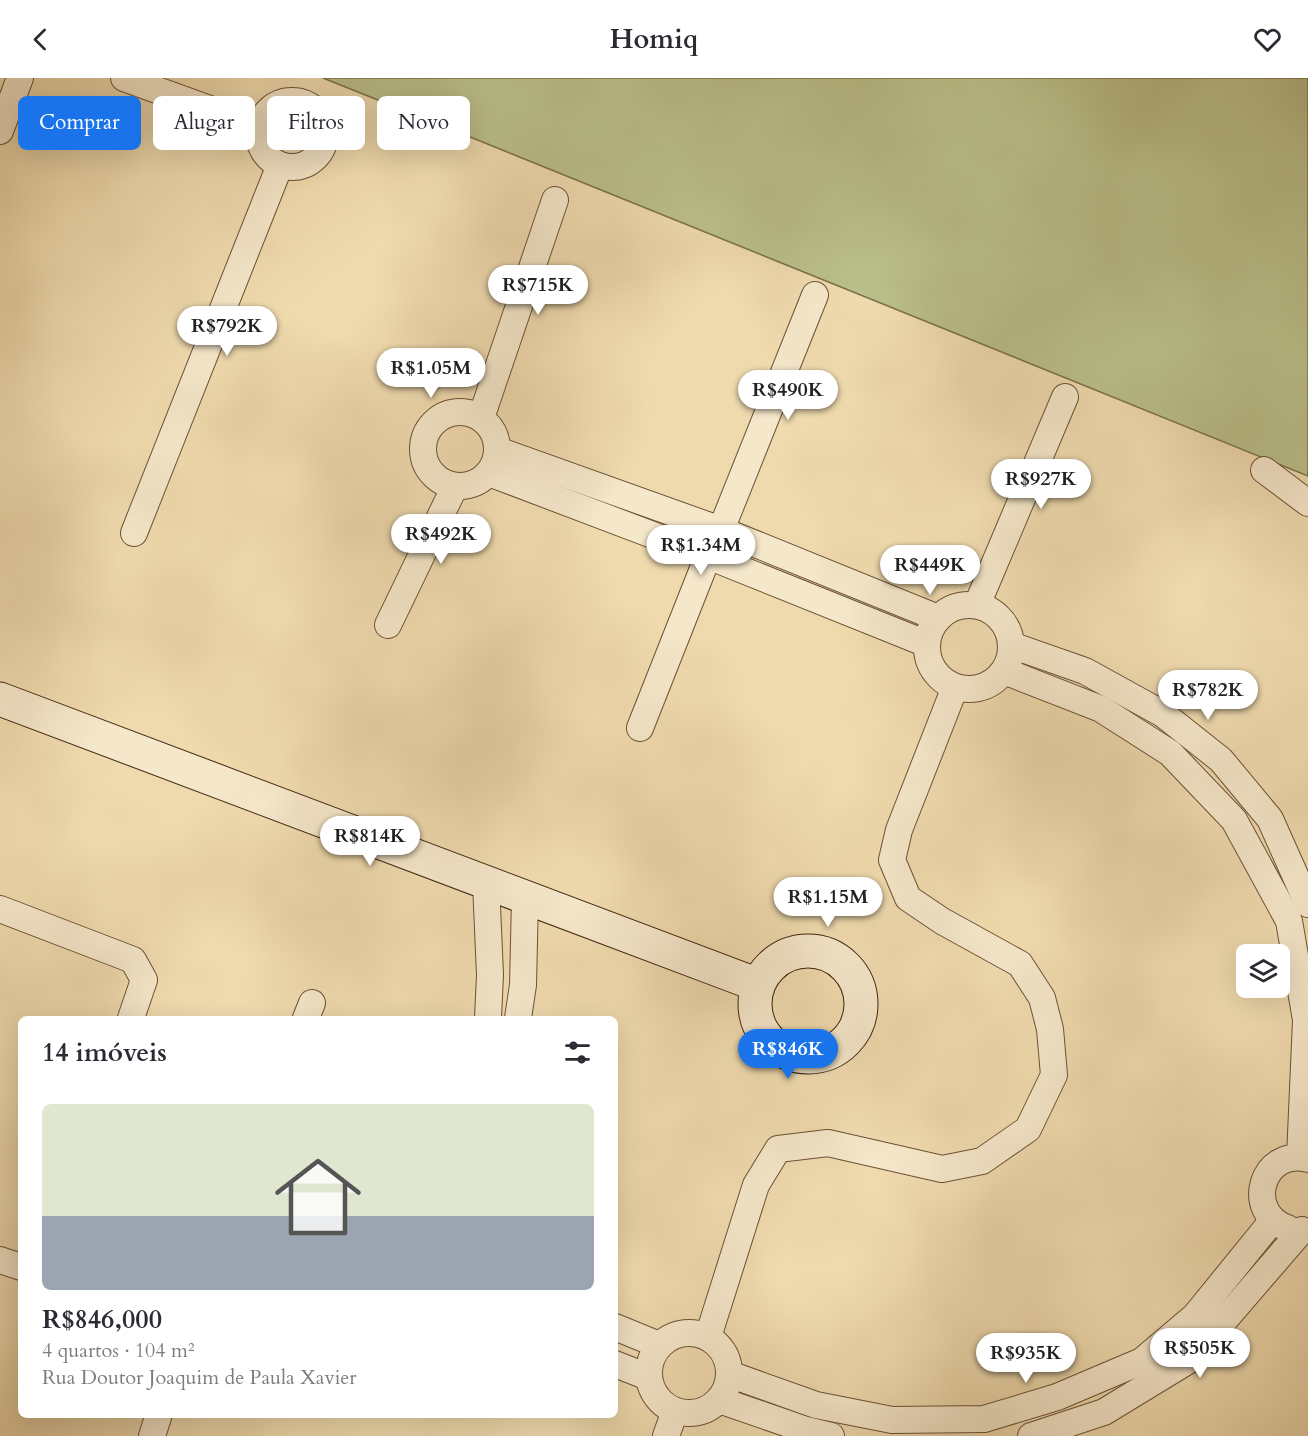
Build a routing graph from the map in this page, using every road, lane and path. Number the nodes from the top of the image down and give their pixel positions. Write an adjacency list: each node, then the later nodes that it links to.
1 (20, 78): 4 (street)
2 (124, 78): 3 (street)
3 (259, 127): 5 (street); 5 (street)
4 (0, 131)
5 (280, 165): 15 (street)
6 (555, 200): 9 (street)
7 (815, 295): 14 (street)
8 (1065, 397): 17 (street)
9 (481, 418): 10 (street); 12 (street)
10 (493, 462): 12 (street); 14 (street); 16 (street)
11 (1264, 470): 13 (street)
12 (454, 486): 19 (street)
13 (1308, 503)
14 (721, 530): 18 (street)
15 (134, 533)
16 (708, 556): 20 (street); 25 (street)
17 (977, 605): 18 (street); 21 (street)
18 (938, 618): 20 (street)
19 (388, 625)
20 (927, 644): 23 (street)
21 (1011, 645): 22 (street); 28 (street)
22 (1004, 671): 23 (street); 34 (street)
23 (956, 687): 40 (street)
24 (0, 699): 26 (street)
25 (640, 728)
26 (486, 884): 27 (street); 32 (street)
27 (525, 898): 30 (street); 33 (street)
28 (1308, 904)
29 (0, 909): 31 (street)
30 (758, 985)
31 (132, 1016)
32 (488, 1016)
33 (518, 1016)
34 (1304, 1158): 35 (street)
35 (1273, 1220): 36 (street); 43 (street)
36 (1305, 1229): 51 (street)
37 (0, 1260): 38 (street)
38 (18, 1266)
39 (618, 1329): 41 (street)
40 (708, 1337): 41 (street); 43 (street)
41 (659, 1345): 44 (street)
42 (618, 1365): 44 (street)
43 (729, 1374): 45 (street)
44 (648, 1377): 46 (street)
45 (719, 1400): 46 (street); 50 (street)
46 (675, 1411): 49 (street)
47 (158, 1418): 48 (street)
48 (152, 1436)
49 (666, 1436)
50 (831, 1436)
51 (1031, 1436)

